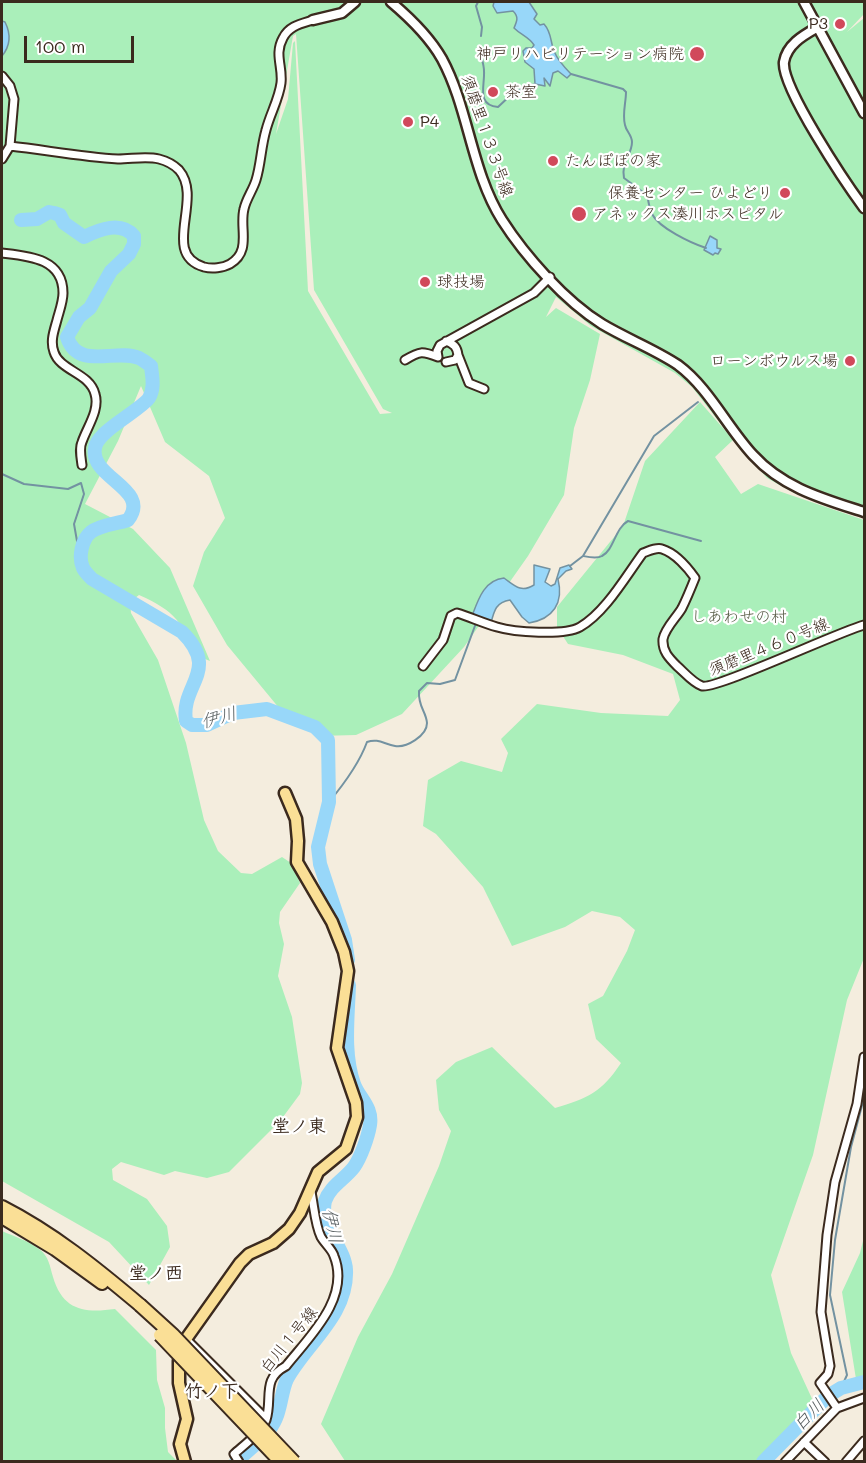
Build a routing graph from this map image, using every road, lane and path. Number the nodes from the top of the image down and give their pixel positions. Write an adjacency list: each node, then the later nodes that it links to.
1 (355, 2): 4 (street)
2 (391, 2): 12 (street, 須磨里１３３号線)
3 (804, 2): 5 (street)
4 (313, 20): 8 (street)
5 (818, 27): 7 (street); 10 (street)
6 (2, 76): 8 (street)
7 (864, 113)
8 (10, 146): 9 (street)
9 (2, 159)
10 (864, 208)
11 (2, 253): 18 (street)
12 (550, 278): 13 (street); 19 (street, 須磨里１３３号線)
13 (446, 341): 14 (street); 15 (street)
14 (458, 355): 15 (street); 17 (street)
15 (441, 359): 16 (street)
16 (405, 360)
17 (484, 389)
18 (82, 465)
19 (864, 512)
20 (864, 625): 21 (street, 須磨里４６０号線)
21 (423, 666)
22 (285, 793): 24 (main road)
23 (864, 1058): 30 (street)
24 (311, 1192): 28 (main road); 31 (street, 白川１号線)
25 (2, 1207): 27 (highway)
26 (2, 1217): 27 (highway)
27 (137, 1308): 36 (highway, bridge); 37 (highway, bridge)
28 (186, 1339): 31 (street); 34 (main road)
29 (864, 1398): 30 (street)
30 (837, 1408): 33 (street)
31 (266, 1419): 35 (street)
32 (864, 1441): 40 (street)
33 (804, 1442): 38 (street); 39 (street)
34 (185, 1461)
35 (239, 1461)
36 (281, 1461)
37 (294, 1461)
38 (784, 1461)
39 (825, 1461)
40 (846, 1461)

